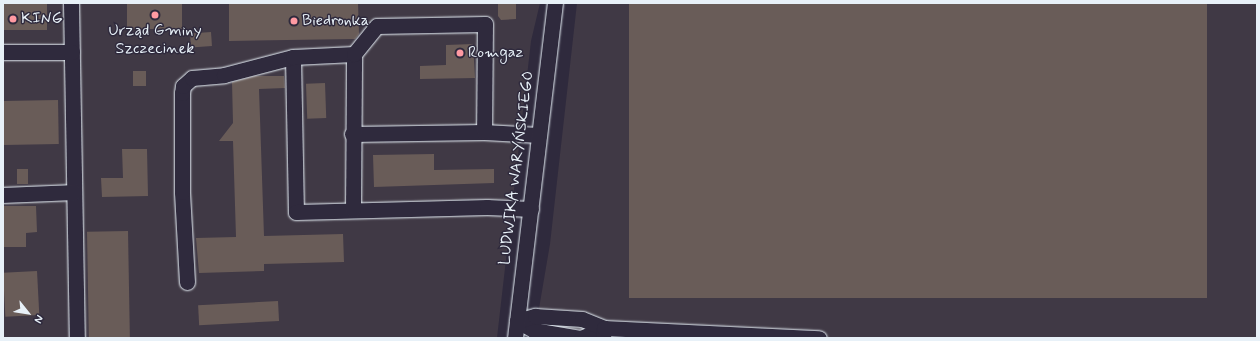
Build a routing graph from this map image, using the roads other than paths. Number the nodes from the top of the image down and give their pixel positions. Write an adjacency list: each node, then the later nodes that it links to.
1 (71, 3): 4 (street)
2 (555, 3): 9 (street, LUDWIKA WARYŃSKIEGO)
3 (3, 52): 4 (street)
4 (72, 52): 10 (street)
5 (354, 54): 6 (street); 7 (street); 8 (street)
6 (293, 57): 13 (street); 14 (street)
7 (484, 132): 8 (street); 9 (street)
8 (352, 134): 13 (street)
9 (539, 135): 12 (street, LUDWIKA WARYŃSKIEGO)
10 (74, 192): 11 (street); 17 (street)
11 (3, 195)
12 (531, 209): 13 (street); 15 (street, LUDWIKA WARYŃSKIEGO)
13 (353, 210)
14 (187, 282)
15 (517, 321): 16 (street); 18 (street, LUDWIKA WARYŃSKIEGO)
16 (603, 333): 19 (street)
17 (77, 338)
18 (516, 338)
19 (818, 338)

